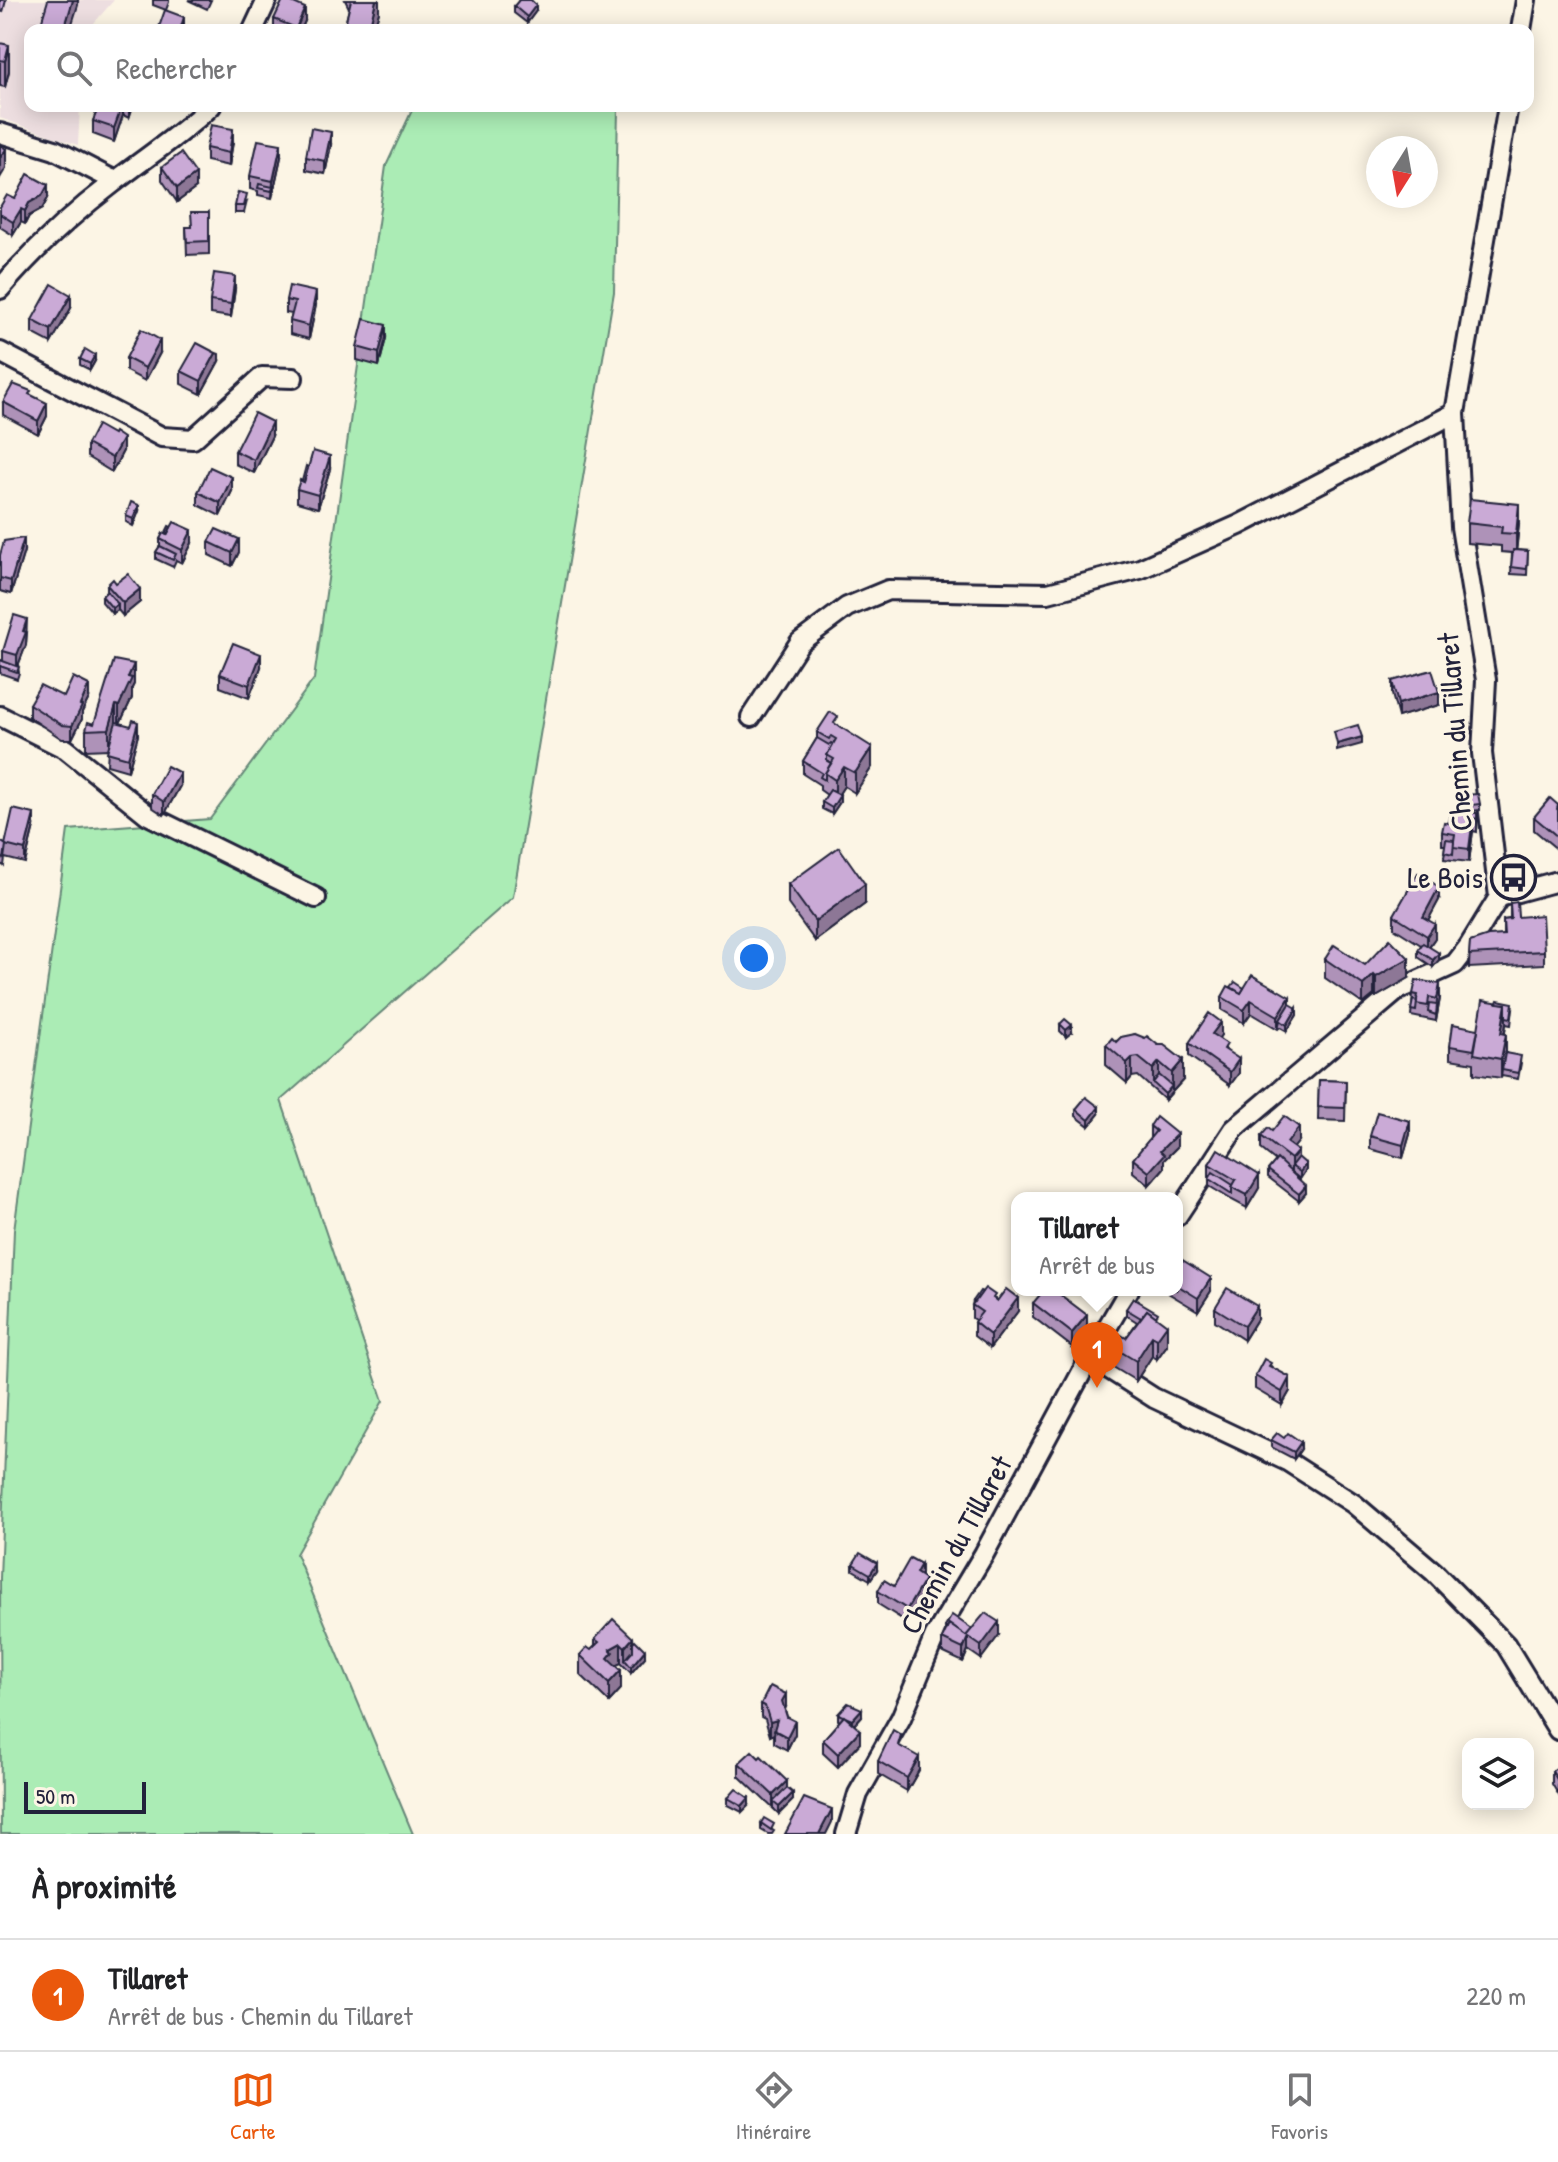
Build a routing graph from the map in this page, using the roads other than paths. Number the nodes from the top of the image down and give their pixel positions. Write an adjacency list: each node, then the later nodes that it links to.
1 (267, 0): 3 (street)
2 (1526, 0): 4 (street)
3 (256, 24)
4 (1522, 24)
5 (205, 112): 8 (street)
6 (1507, 112): 12 (street, Chemin du Tillaret)
7 (0, 133): 8 (street)
8 (115, 181): 9 (street)
9 (0, 289)
10 (0, 352): 11 (street)
11 (293, 378)
12 (1455, 413): 14 (street); 16 (street, Chemin du Tillaret)
13 (0, 716): 17 (street)
14 (751, 717)
15 (1558, 881): 16 (street)
16 (1499, 897): 18 (street)
17 (316, 898)
18 (1183, 1207)
19 (1126, 1296): 20 (street, Chemin du Tillaret)
20 (1090, 1357): 21 (street); 22 (street, Chemin du Tillaret)
21 (1558, 1730)
22 (846, 1834)

